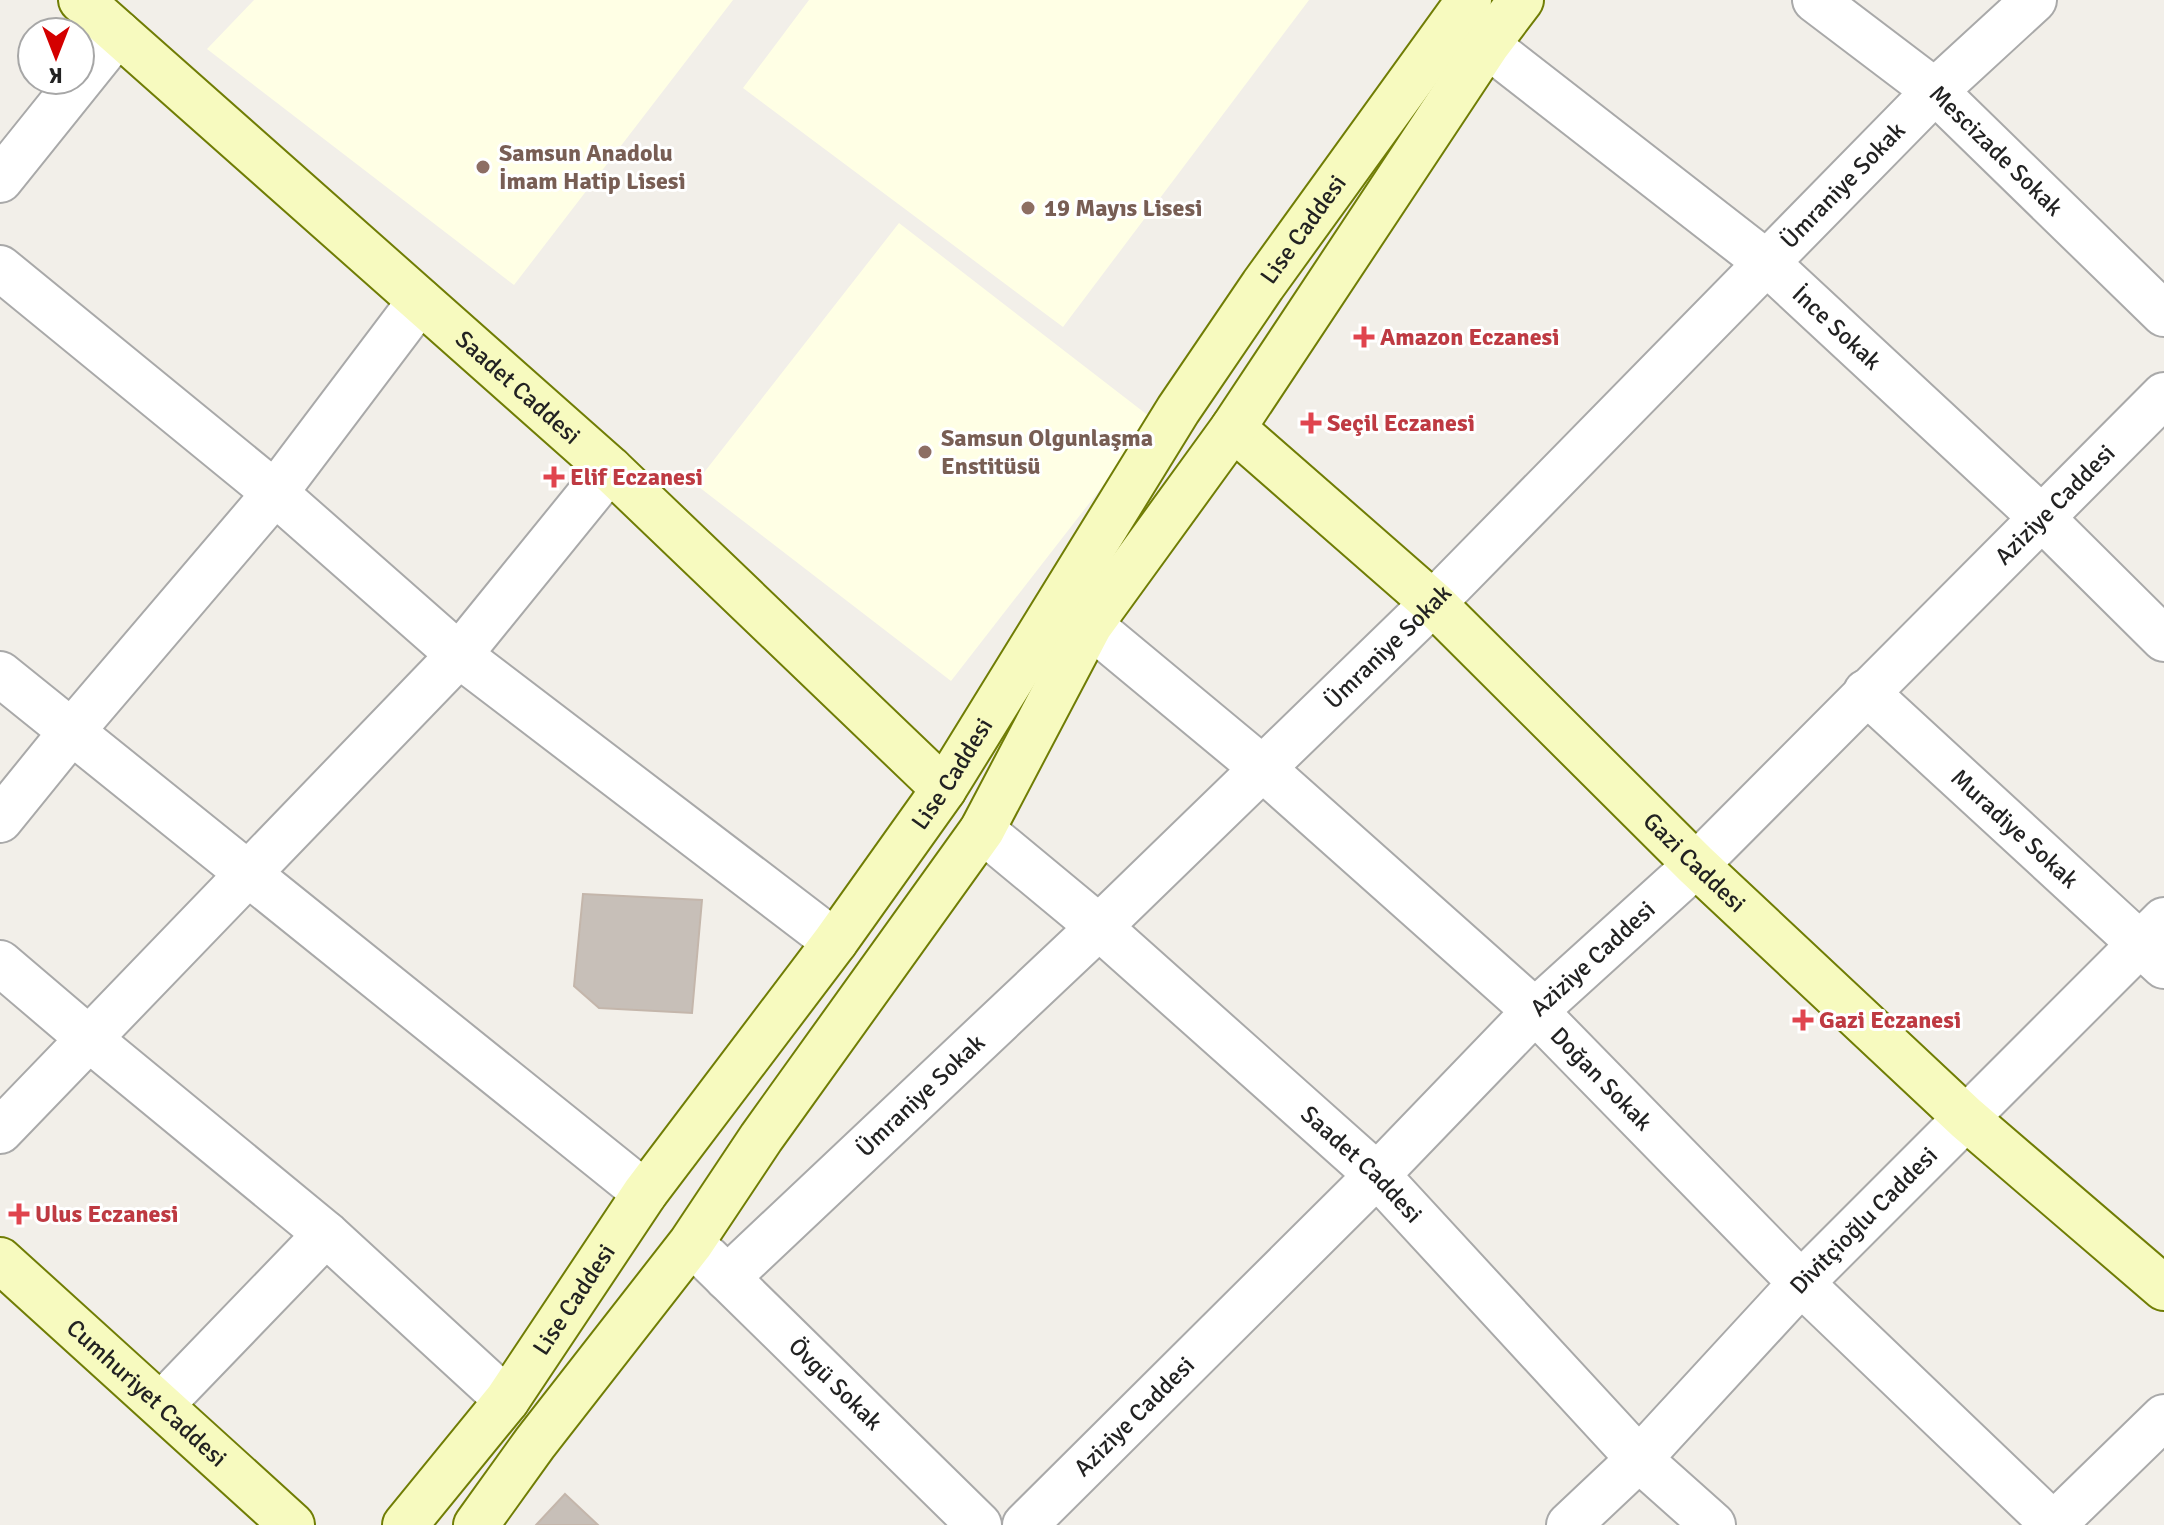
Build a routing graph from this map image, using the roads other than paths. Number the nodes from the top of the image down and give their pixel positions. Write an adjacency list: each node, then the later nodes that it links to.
1 (81, 0): 6 (main road, Saadet Caddesi)
2 (1469, 0): 27 (main road, Lise Caddesi)
3 (1521, 0): 7 (main road, Lise Caddesi)
4 (1815, 0): 8 (street, Mescizade Sokak)
5 (2034, 0): 8 (street, Ümraniye Sokak)
6 (118, 33): 9 (street); 12 (main road, Saadet Caddesi)
7 (1487, 45): 10 (street, İnce Sokak); 15 (main road, Lise Caddesi)
8 (1935, 91): 10 (street, Ümraniye Sokak); 13 (street, Mescizade Sokak)
9 (0, 180)
10 (1767, 263): 18 (street, İnce Sokak); 19 (street, Ümraniye Sokak)
11 (0, 268): 17 (street)
12 (420, 301): 16 (main road, Saadet Caddesi); 17 (street)
13 (2164, 314)
14 (2164, 395): 18 (street, Aziziye Caddesi)
15 (1233, 428): 19 (main road, Gazi Caddesi); 20 (main road, Lise Caddesi)
16 (610, 469): 22 (street); 27 (main road, Saadet Caddesi)
17 (275, 493): 22 (street); 25 (street)
18 (2043, 519): 21 (street, İnce Sokak); 24 (street, Aziziye Caddesi)
19 (1433, 603): 26 (street, Ümraniye Sokak); 30 (main road, Gazi Caddesi)
20 (1090, 625): 26 (street, Doğan Sokak); 29 (main road, Lise Caddesi)
21 (2164, 639)
22 (459, 655): 31 (street); 33 (street)
23 (0, 674): 25 (street)
24 (1866, 692): 30 (street, Aziziye Caddesi); 34 (street, Muradiye Sokak)
25 (72, 731): 28 (street); 31 (street)
26 (1261, 767): 32 (street, Ümraniye Sokak); 36 (street, Doğan Sokak)
27 (944, 789): 33 (main road, Lise Caddesi)
28 (0, 820)
29 (982, 830): 32 (street, Saadet Caddesi); 43 (main road, Lise Caddesi)
30 (1696, 865): 36 (street, Aziziye Caddesi); 38 (main road, Gazi Caddesi)
31 (248, 872): 37 (street); 41 (street)
32 (1099, 927): 40 (street, Saadet Caddesi); 45 (street, Ümraniye Sokak)
33 (835, 942): 41 (main road, Lise Caddesi)
34 (2156, 943): 38 (street, Divitçioğlu Caddesi)
35 (0, 963): 37 (street)
36 (1535, 1011): 40 (street, Aziziye Caddesi); 46 (street, Doğan Sokak)
37 (88, 1038): 39 (street); 42 (street)
38 (1966, 1118): 46 (street, Divitçioğlu Caddesi); 47 (main road, Gazi Caddesi)
39 (0, 1131)
40 (1377, 1175): 51 (street, Saadet Caddesi); 56 (street, Aziziye Caddesi)
41 (645, 1193): 48 (main road, Lise Caddesi)
42 (326, 1234): 48 (street); 49 (street)
43 (691, 1243): 45 (street, Övgü Sokak); 54 (main road, Lise Caddesi)
44 (0, 1260): 49 (main road, Cumhuriyet Caddesi)
45 (727, 1278): 55 (street, Övgü Sokak)
46 (1801, 1283): 51 (street, Divitçioğlu Caddesi); 59 (street, Doğan Sokak)
47 (2164, 1288)
48 (507, 1400): 53 (main road, Lise Caddesi)
49 (162, 1404): 52 (main road, Cumhuriyet Caddesi)
50 (2164, 1417): 59 (street)
51 (1639, 1459): 57 (street, Divitçioğlu Caddesi); 58 (street, Saadet Caddesi)
52 (292, 1525)
53 (405, 1525)
54 (476, 1525)
55 (979, 1525)
56 (1025, 1525)
57 (1569, 1525)
58 (1713, 1525)
59 (2054, 1525)

